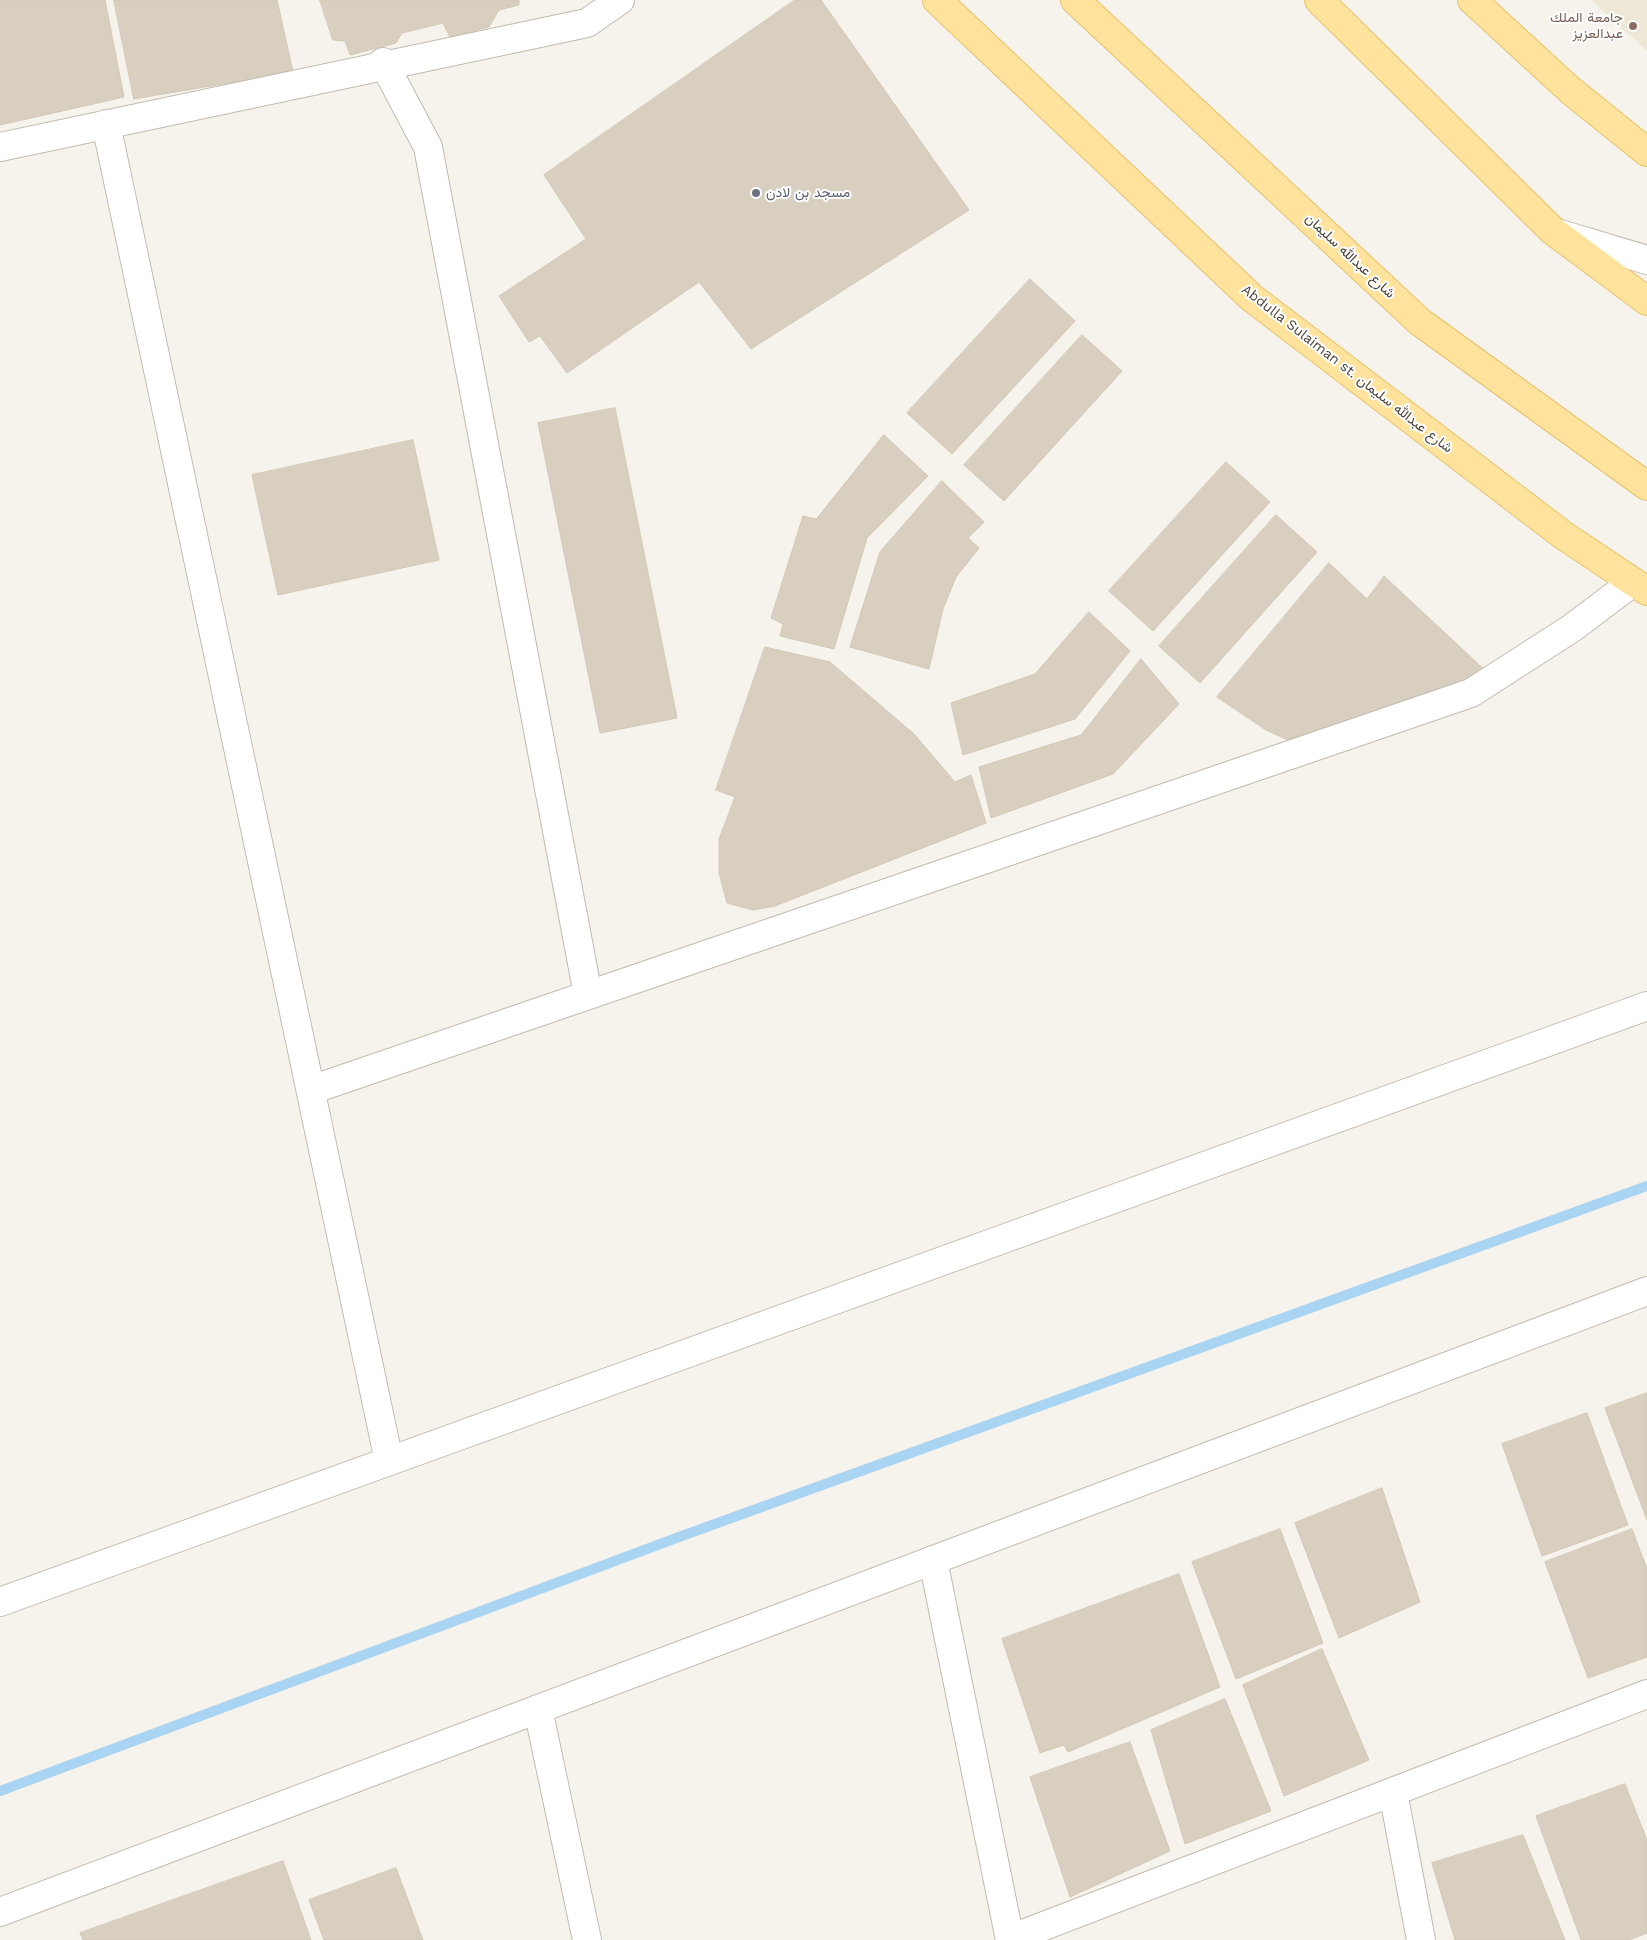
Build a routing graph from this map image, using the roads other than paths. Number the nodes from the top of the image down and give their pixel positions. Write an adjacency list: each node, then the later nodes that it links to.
1 (620, 0): 6 (street)
2 (937, 0): 14 (main road, Abdulla Sulaiman st. شارع عبدالله سليمان)
3 (1075, 0): 13 (main road, شارع عبدالله سليمان)
4 (1319, 0): 10 (main road)
5 (1472, 0): 9 (main road)
6 (384, 64): 7 (street); 15 (street)
7 (106, 124): 8 (street); 17 (street)
8 (0, 147)
9 (1647, 152)
10 (1553, 232): 11 (street); 12 (main road)
11 (1647, 260)
12 (1647, 301)
13 (1647, 486)
14 (1640, 586): 15 (street)
15 (588, 995): 17 (street)
16 (1647, 1006): 19 (street)
17 (310, 1090): 19 (street)
18 (1647, 1291): 20 (street)
19 (389, 1461): 21 (street)
20 (934, 1560): 23 (street); 26 (street)
21 (0, 1602)
22 (1647, 1694): 24 (street)
23 (538, 1709): 25 (street); 27 (street)
24 (1393, 1792): 26 (street); 28 (street)
25 (0, 1912)
26 (1010, 1939)
27 (587, 1940)
28 (1422, 1940)

